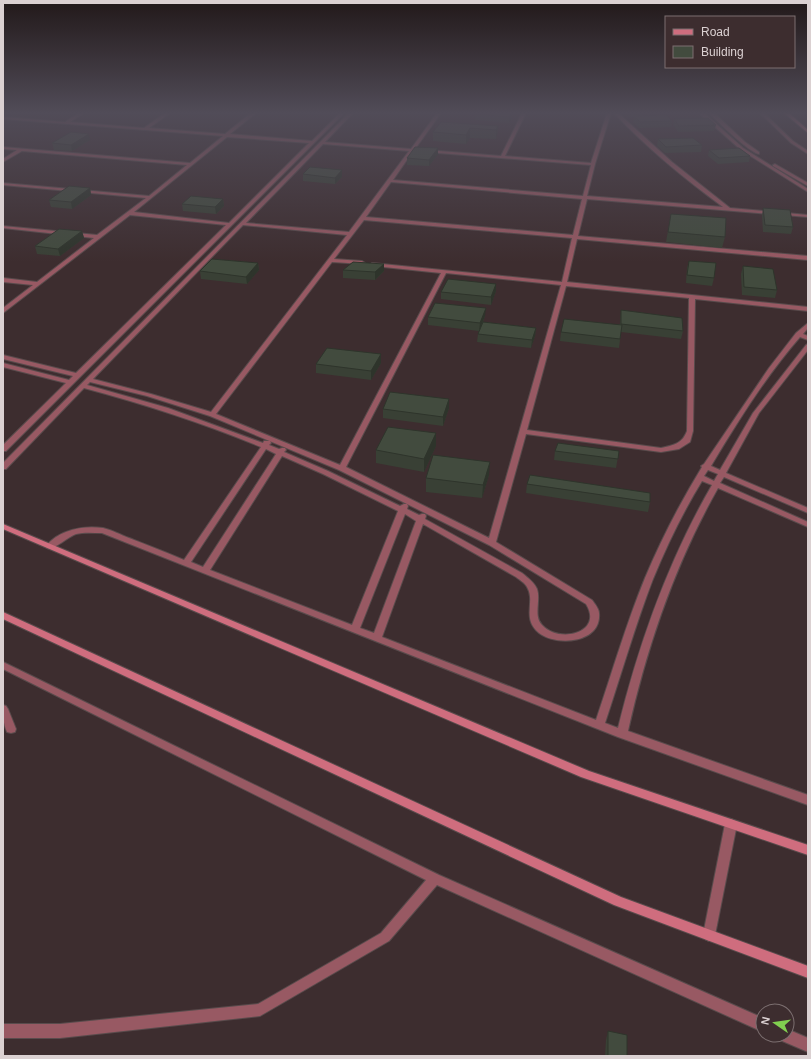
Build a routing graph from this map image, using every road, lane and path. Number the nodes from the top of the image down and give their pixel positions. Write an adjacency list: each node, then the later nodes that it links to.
1 (172, 162): 9 (street)
2 (291, 162): 21 (street)
3 (303, 162): 22 (street)
4 (402, 162): 11 (street)
5 (572, 162): 10 (street)
6 (668, 162): 17 (street)
7 (763, 162): 14 (street)
8 (774, 162): 13 (street)
9 (191, 164): 15 (street)
10 (593, 164): 16 (street)
11 (389, 181): 16 (street); 20 (street)
12 (3, 184): 15 (street)
13 (808, 185)
14 (808, 191)
15 (150, 197): 18 (street)
16 (586, 198): 17 (street); 26 (street)
17 (728, 210): 19 (street)
18 (129, 213): 21 (street); 25 (street)
19 (808, 216)
20 (363, 218): 24 (street); 26 (street)
21 (229, 224): 42 (street)
22 (243, 224): 24 (street); 43 (street)
23 (3, 227): 25 (street)
24 (350, 234): 28 (street)
25 (98, 237): 32 (street)
26 (576, 237): 27 (street); 31 (street)
27 (808, 258)
28 (331, 260): 29 (street); 46 (street)
29 (444, 271): 31 (street); 55 (street)
30 (3, 280): 32 (street)
31 (564, 283): 33 (street); 47 (street)
32 (37, 284): 35 (street)
33 (692, 297): 34 (street); 47 (street)
34 (808, 309)
35 (3, 311)
36 (807, 327): 37 (street)
37 (798, 334): 38 (street); 53 (street)
38 (808, 338)
39 (808, 346): 56 (street)
40 (3, 357): 42 (street)
41 (3, 365): 44 (street)
42 (78, 375): 44 (street)
43 (90, 380): 45 (street); 46 (street)
44 (71, 382): 51 (street)
45 (83, 386): 50 (street); 54 (street)
46 (212, 415): 48 (street)
47 (523, 432): 66 (street)
48 (270, 439): 49 (street); 50 (street)
49 (286, 445): 52 (street); 55 (street)
50 (265, 446): 52 (street); 68 (street)
51 (3, 449)
52 (280, 453): 60 (street); 69 (street)
53 (705, 466): 56 (street); 57 (street)
54 (3, 467)
55 (342, 468): 59 (street)
56 (721, 473): 58 (street); 62 (street)
57 (700, 477): 58 (street); 75 (street)
58 (716, 484): 64 (street); 77 (street)
59 (407, 500): 60 (street); 61 (street)
60 (402, 510): 63 (street); 71 (street)
61 (425, 510): 63 (street); 66 (street)
62 (808, 511)
63 (420, 520): 66 (street); 72 (street)
64 (808, 525)
65 (3, 526): 67 (main road)
66 (492, 543)
67 (50, 546): 68 (street); 79 (main road)
68 (186, 563): 69 (street)
69 (206, 571): 71 (street)
70 (3, 615): 82 (main road)
71 (355, 630): 72 (street)
72 (377, 638): 75 (street)
73 (3, 665): 81 (street)
74 (3, 708): 76 (street)
75 (599, 725): 77 (street)
76 (11, 729)
77 (622, 734): 78 (street)
78 (808, 800)
79 (731, 824): 80 (main road); 82 (street)
80 (808, 850)
81 (435, 879): 84 (street); 85 (street)
82 (709, 935): 83 (main road)
83 (808, 972)
84 (755, 1021)
85 (3, 1031)
86 (795, 1039): 87 (street)
87 (808, 1045)

